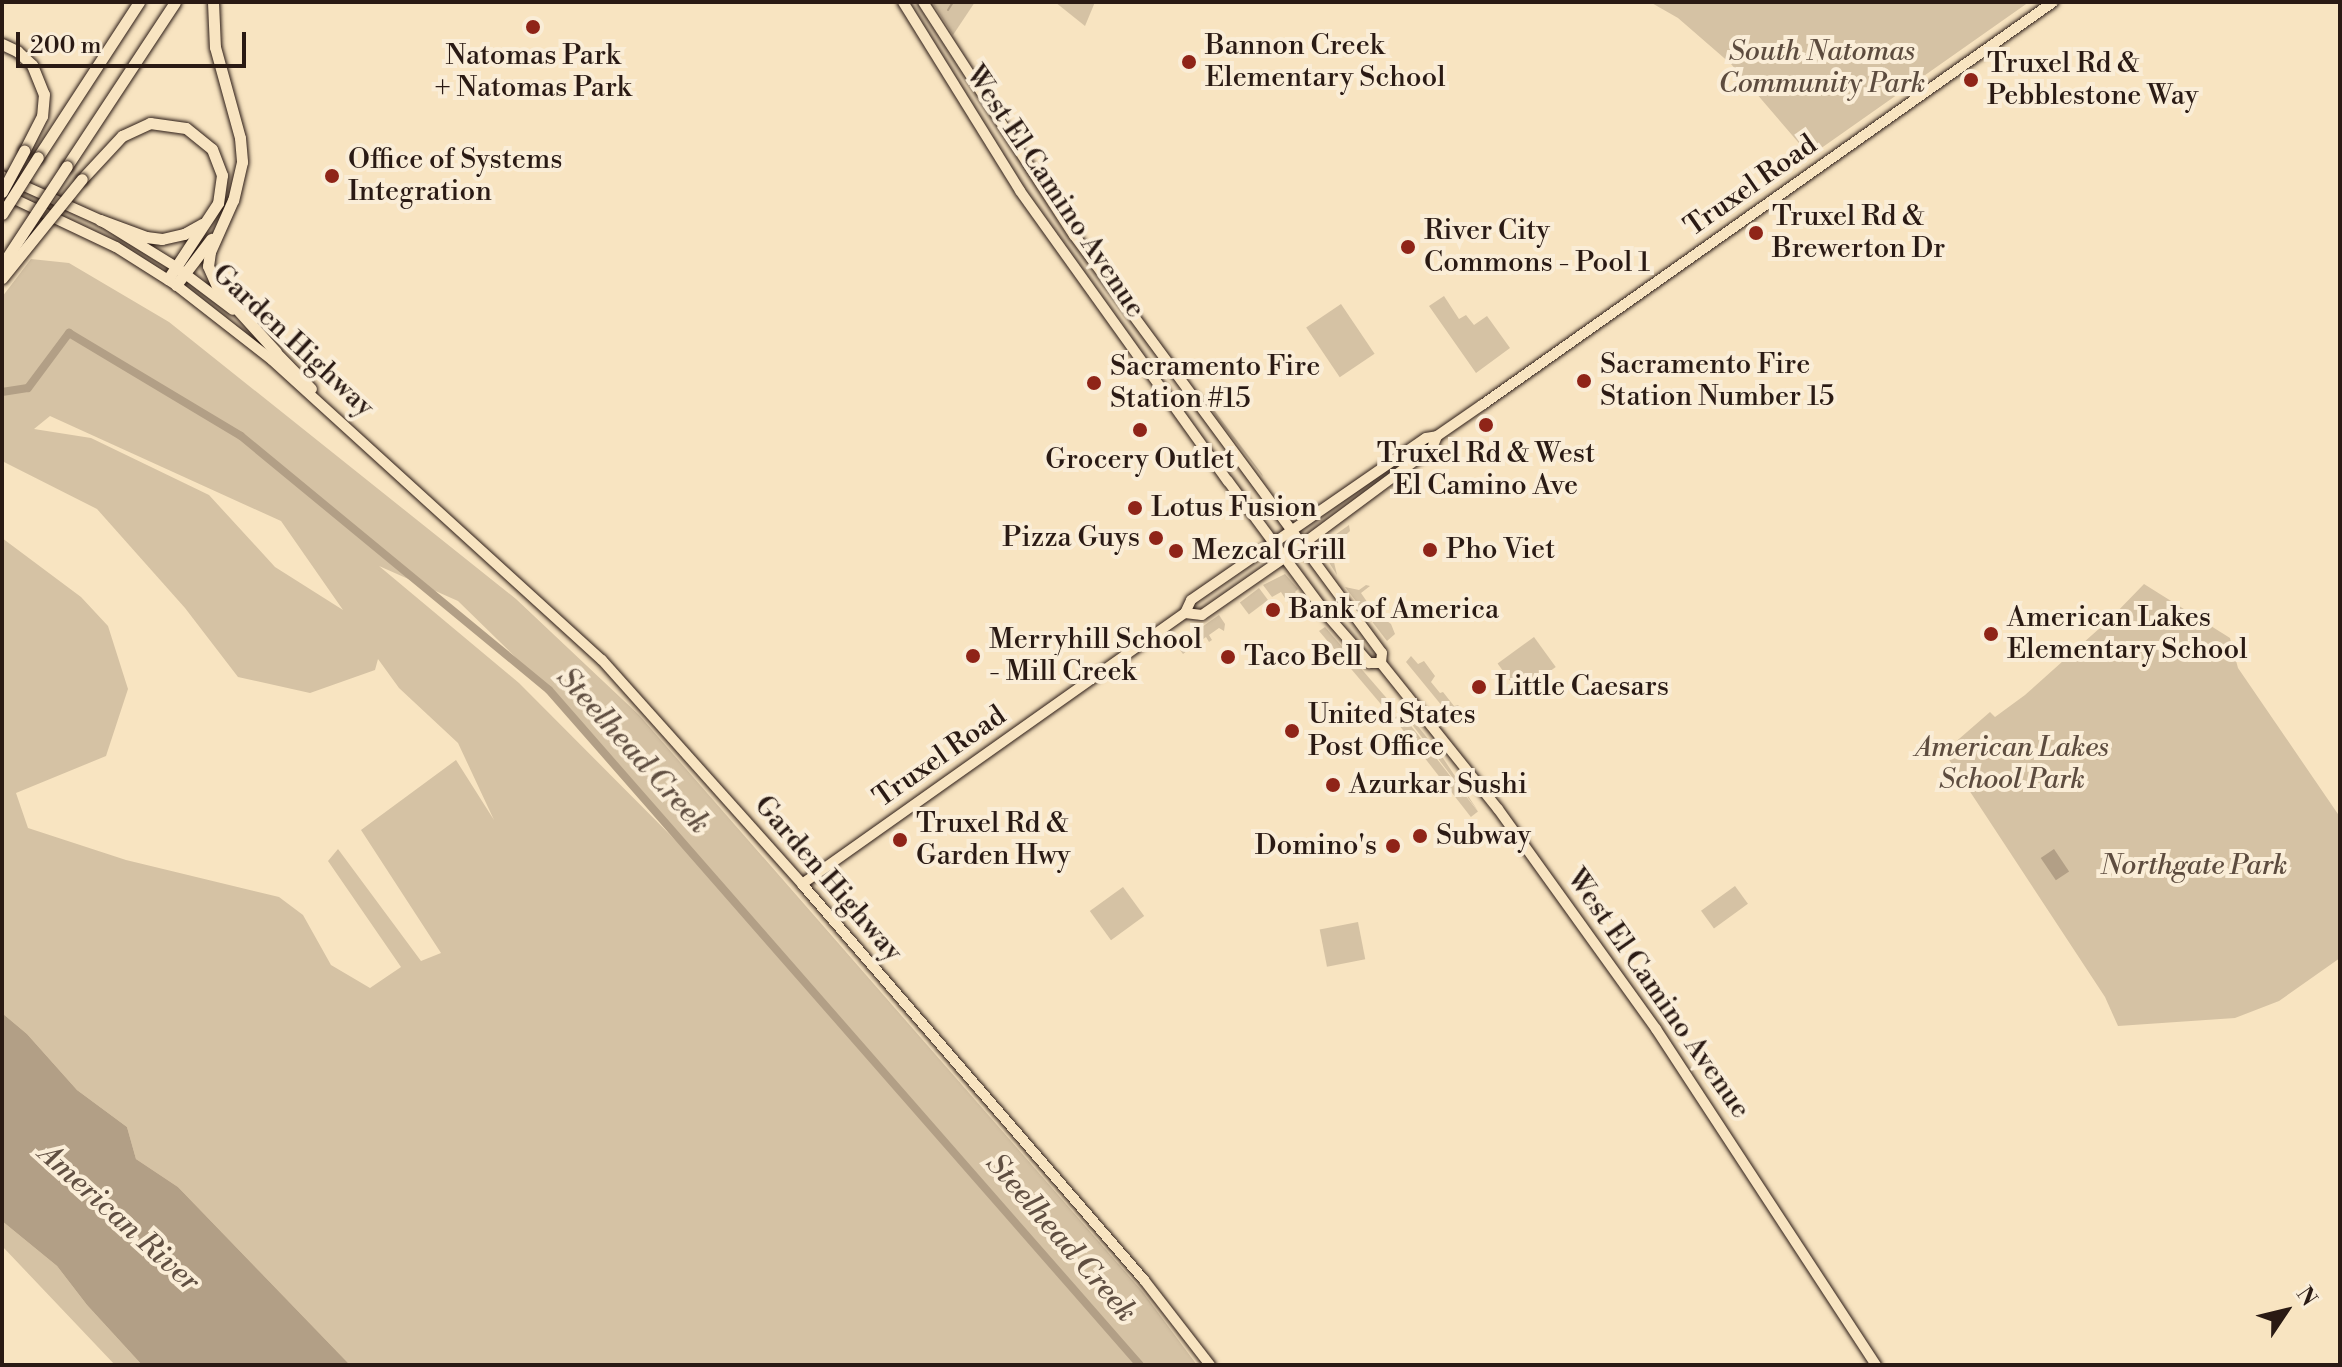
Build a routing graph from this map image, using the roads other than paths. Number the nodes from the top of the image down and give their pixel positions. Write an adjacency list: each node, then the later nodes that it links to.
1 (139, 2): 10 (highway, bridge)
2 (175, 2): 14 (highway, bridge)
3 (213, 2): 13 (highway)
4 (903, 2): 22 (main road, West El Camino Avenue)
5 (923, 2): 21 (main road, West El Camino Avenue)
6 (2053, 2): 19 (main road, Truxel Road)
7 (2, 44): 9 (highway, bridge)
8 (2, 176): 12 (main road, Garden Highway)
9 (2, 193): 17 (main road, Garden Highway)
10 (2, 214)
11 (208, 218): 12 (highway); 15 (highway); 16 (highway, bridge)
12 (100, 220): 15 (main road, Garden Highway)
13 (219, 229): 15 (highway); 18 (highway)
14 (2, 265)
15 (180, 270): 17 (highway); 18 (main road, Garden Highway)
16 (2, 278)
17 (172, 282): 20 (main road, Garden Highway)
18 (276, 352): 20 (main road, Garden Highway)
19 (1431, 437): 21 (main road, Truxel Road); 23 (main road, Truxel Road)
20 (378, 456): 27 (main road, Garden Highway)
21 (1290, 532): 22 (main road, Truxel Road); 23 (main road, West El Camino Avenue)
22 (1274, 543): 24 (main road, West El Camino Avenue); 25 (main road, Truxel Road)
23 (1300, 546): 24 (main road, Truxel Road); 26 (main road, West El Camino Avenue)
24 (1284, 558): 25 (main road, Truxel Road); 26 (main road, West El Camino Avenue)
25 (1185, 613): 27 (main road, Truxel Road)
26 (1381, 663): 29 (main road, West El Camino Avenue)
27 (802, 884): 28 (main road, Garden Highway)
28 (1210, 1365)
29 (1876, 1365)

